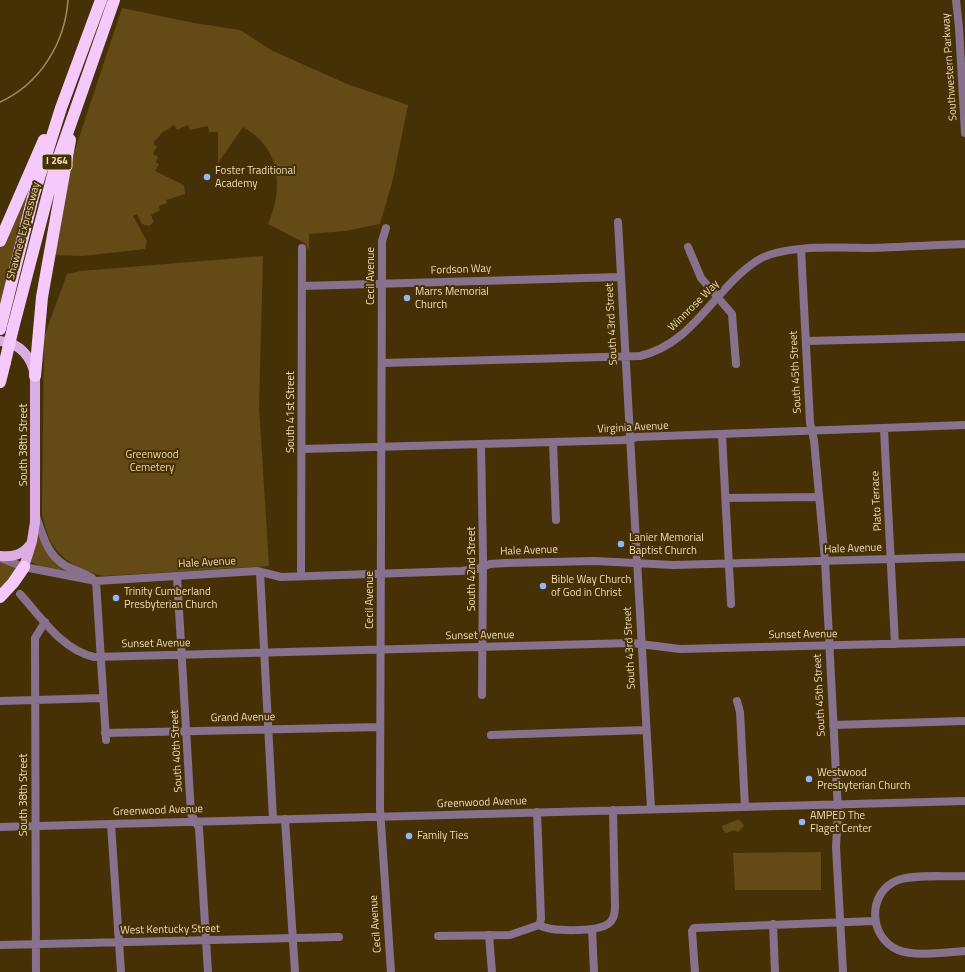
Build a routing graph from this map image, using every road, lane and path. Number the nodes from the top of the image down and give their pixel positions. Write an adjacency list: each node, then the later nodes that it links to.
1 (100, 0): 4 (highway, Shawnee Expressway / I 264)
2 (114, 0): 5 (highway, Shawnee Expressway / I 264)
3 (956, 0): 6 (street, Southwestern Parkway)
4 (61, 108): 9 (highway); 18 (highway, Shawnee Expressway / I 264)
5 (74, 119): 25 (highway); 26 (highway, Shawnee Expressway / I 264, bridge)
6 (965, 133)
7 (618, 222): 14 (street, South 43rd Street)
8 (386, 228): 15 (street, Cecil Avenue)
9 (0, 241)
10 (965, 244): 13 (street, Winnrose Way)
11 (302, 248): 16 (street, South 41st Street)
12 (688, 248): 17 (street)
13 (801, 249): 17 (street, Winnrose Way); 21 (street, South 45th Street)
14 (620, 277): 15 (street, Fordson Way); 22 (street, South 43rd Street)
15 (382, 283): 16 (street, Fordson Way); 23 (street, Cecil Avenue)
16 (302, 286): 35 (street, South 41st Street)
17 (718, 298): 22 (street, Winnrose Way); 24 (street)
18 (0, 328)
19 (965, 337): 21 (street)
20 (0, 341): 25 (main road, South 38th Street)
21 (806, 341): 29 (street, South 45th Street)
22 (625, 357): 23 (street, Winnrose Way); 31 (street, South 43rd Street)
23 (382, 363): 34 (street, Cecil Avenue)
24 (736, 364)
25 (35, 376): 38 (main road, South 38th Street)
26 (0, 382)
27 (965, 425): 28 (street, Virginia Avenue)
28 (884, 429): 29 (street, Virginia Avenue); 43 (street, Plato Terrace)
29 (812, 431): 30 (street, Virginia Avenue); 36 (street, South 45th Street)
30 (722, 435): 31 (street, Virginia Avenue); 37 (street)
31 (630, 439): 32 (street, Virginia Avenue); 46 (street, South 43rd Street)
32 (553, 442): 33 (street, Virginia Avenue); 39 (street)
33 (481, 444): 34 (street, Virginia Avenue); 47 (street, South 42nd Street)
34 (382, 447): 35 (street, Virginia Avenue); 50 (street, Cecil Avenue)
35 (302, 450): 52 (street, South 41st Street)
36 (818, 496): 37 (street); 44 (street, South 45th Street)
37 (726, 498): 45 (street)
38 (35, 514): 40 (main road, South 38th Street); 53 (street)
39 (556, 520)
40 (32, 541): 41 (main road); 48 (main road, South 38th Street)
41 (0, 557): 48 (street)
42 (965, 557): 43 (street, Hale Avenue)
43 (890, 559): 44 (street, Hale Avenue); 59 (street, Plato Terrace)
44 (824, 561): 45 (street, Hale Avenue); 61 (street, South 45th Street)
45 (729, 563): 46 (street, Hale Avenue); 56 (street)
46 (637, 564): 47 (street, Hale Avenue); 60 (street, South 43rd Street)
47 (483, 566): 50 (street, Hale Avenue); 62 (street, South 42nd Street)
48 (24, 567): 53 (street); 55 (highway)
49 (260, 572): 51 (street, Hale Avenue); 52 (street, Hale Avenue); 64 (street)
50 (382, 573): 52 (street, Hale Avenue); 63 (street, Cecil Avenue)
51 (177, 576): 53 (street, Hale Avenue); 65 (street, South 40th Street)
52 (301, 576)
53 (96, 581): 66 (street)
54 (20, 594): 57 (street, Sunset Avenue)
55 (0, 597)
56 (730, 604)
57 (45, 622): 66 (street, Sunset Avenue); 69 (street, South 38th Street)
58 (965, 642): 59 (street, Sunset Avenue)
59 (894, 644): 61 (street, Sunset Avenue)
60 (641, 645): 61 (street, Sunset Avenue); 62 (street, Sunset Avenue); 76 (street, South 43rd Street)
61 (829, 646): 73 (street, South 45th Street)
62 (483, 647): 63 (street, Sunset Avenue); 67 (street, South 42nd Street)
63 (381, 650): 64 (street, Sunset Avenue); 74 (street, Cecil Avenue)
64 (264, 653): 65 (street, Sunset Avenue); 75 (street)
65 (182, 655): 66 (street, Sunset Avenue); 77 (street, South 40th Street)
66 (100, 657): 68 (street)
67 (482, 695)
68 (103, 698): 69 (street); 77 (street, Grand Avenue)
69 (36, 700): 70 (street); 90 (street, South 38th Street)
70 (0, 701)
71 (737, 701): 81 (street)
72 (965, 721): 73 (street)
73 (833, 725): 80 (street, South 45th Street)
74 (380, 727): 75 (street, Grand Avenue); 85 (street, Cecil Avenue)
75 (268, 729): 77 (street, Grand Avenue); 86 (street)
76 (646, 730): 78 (street); 82 (street, South 43rd Street)
77 (186, 731): 88 (street, South 40th Street)
78 (491, 735)
79 (965, 801): 80 (street, Greenwood Avenue)
80 (837, 804): 81 (street, Greenwood Avenue); 94 (street, South 45th Street)
81 (745, 807): 82 (street, Greenwood Avenue)
82 (651, 809): 83 (street, Greenwood Avenue)
83 (613, 810): 84 (street, Greenwood Avenue); 97 (street)
84 (537, 812): 85 (street, Greenwood Avenue); 96 (street)
85 (381, 816): 87 (street, Greenwood Avenue); 111 (street, Cecil Avenue)
86 (273, 819): 87 (street, Greenwood Avenue); 88 (street, Greenwood Avenue)
87 (285, 819): 101 (street)
88 (195, 822): 89 (street, Greenwood Avenue); 102 (street, South 40th Street)
89 (111, 824): 90 (street, Greenwood Avenue); 103 (street)
90 (37, 826): 91 (street, Greenwood Avenue); 104 (street, South 38th Street)
91 (0, 827)
92 (965, 876): 93 (street)
93 (874, 921): 94 (street); 106 (street)
94 (840, 922): 95 (street); 116 (street, South 45th Street)
95 (773, 924): 114 (street); 115 (street)
96 (539, 925): 97 (street); 98 (street)
97 (592, 929): 113 (street)
98 (489, 935): 99 (street); 112 (street)
99 (438, 936)
100 (340, 937): 101 (street, West Kentucky Street)
101 (293, 938): 102 (street, West Kentucky Street); 110 (street)
102 (206, 940): 103 (street, West Kentucky Street); 109 (street, South 40th Street)
103 (120, 942): 104 (street, West Kentucky Street); 108 (street)
104 (36, 944): 105 (street, West Kentucky Street); 107 (street, South 38th Street)
105 (0, 945)
106 (965, 951)
107 (36, 972)
108 (121, 972)
109 (208, 972)
110 (295, 972)
111 (391, 972)
112 (492, 972)
113 (594, 972)
114 (695, 972)
115 (775, 972)
116 (843, 972)

